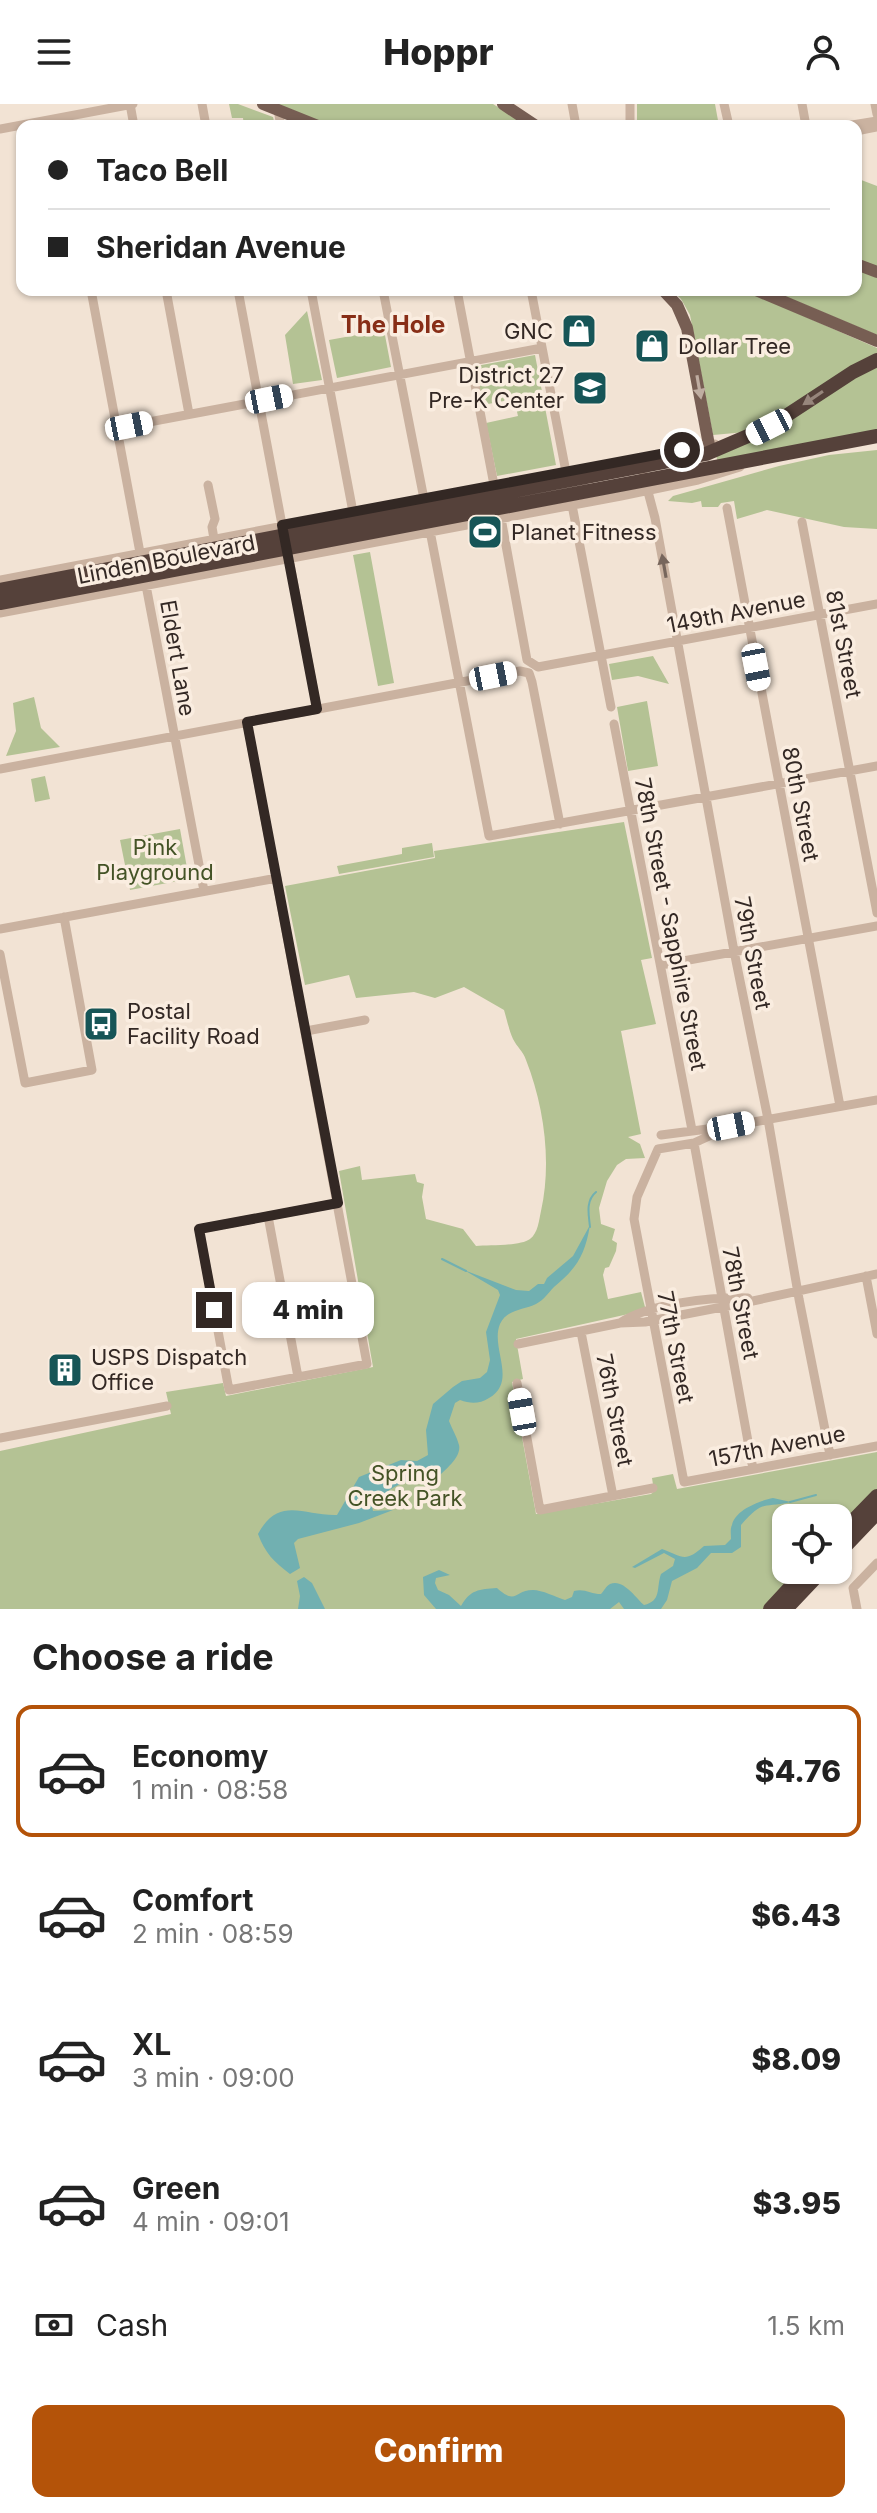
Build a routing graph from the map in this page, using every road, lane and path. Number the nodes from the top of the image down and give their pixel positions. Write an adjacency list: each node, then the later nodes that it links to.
1 (131, 104): 7 (street)
2 (263, 104): 5 (main road)
3 (503, 104): 10 (main road)
4 (875, 104): 6 (street)
5 (278, 110): 8 (street); 9 (main road)
6 (877, 114)
7 (68, 120)
8 (280, 120)
9 (303, 120)
10 (527, 120)
11 (92, 296): 28 (street, Eldert Lane)
12 (167, 296): 27 (street)
13 (239, 296): 26 (street)
14 (312, 296): 25 (street)
15 (384, 296): 24 (street)
16 (458, 296): 23 (street)
17 (532, 296): 21 (street)
18 (669, 296): 30 (main road, one-way to 30)
19 (770, 296): 20 (main road)
20 (877, 341)
21 (542, 348): 23 (street); 31 (street)
22 (877, 360): 30 (highway, Linden Boulevard, one-way to 30)
23 (470, 361): 24 (street); 34 (street)
24 (399, 375): 25 (street); 35 (street)
25 (330, 388): 26 (street); 39 (street)
26 (259, 401): 27 (street); 43 (street)
27 (189, 414): 28 (street)
28 (117, 428): 48 (street, Eldert Lane)
29 (877, 436): 32 (highway, Linden Boulevard)
30 (710, 449): 32 (highway, Linden Boulevard)
31 (566, 472): 32 (street, Linden Boulevard); 34 (street, Linden Boulevard)
32 (644, 474): 34 (highway, Linden Boulevard); 36 (street, Linden Boulevard); 40 (highway, Linden Boulevard); 60 (street, 79th Street, one-way to 32)
33 (208, 485): 45 (street)
34 (490, 491): 35 (highway); 43 (highway, Linden Boulevard)
35 (430, 498): 39 (street, Linden Boulevard)
36 (572, 505): 38 (street, Linden Boulevard); 61 (street)
37 (727, 508): 59 (street, 80th Street)
38 (551, 509): 40 (highway)
39 (353, 512): 43 (street, Linden Boulevard)
40 (505, 512): 42 (highway, Linden Boulevard); 62 (street)
41 (802, 522): 58 (street, 81st Street)
42 (427, 527): 44 (highway); 47 (highway, Linden Boulevard); 63 (street)
43 (283, 530): 45 (highway, Linden Boulevard); 47 (street)
44 (380, 541): 47 (street, Linden Boulevard)
45 (218, 543): 46 (highway); 48 (highway, Linden Boulevard)
46 (180, 546): 48 (street, Linden Boulevard)
47 (288, 554): 49 (highway, Linden Boulevard); 51 (street, Linden Boulevard); 65 (street)
48 (143, 569): 49 (highway, Linden Boulevard); 50 (street, Linden Boulevard); 51 (street, Linden Boulevard); 52 (highway, Linden Boulevard); 53 (highway, Linden Boulevard); 54 (street, Linden Boulevard); 68 (street, Eldert Lane)
49 (182, 569): 51 (highway)
50 (46, 571): 52 (highway)
51 (225, 571)
52 (3, 586)
53 (32, 597): 54 (highway); 55 (highway, Linden Boulevard)
54 (77, 598): 57 (street, Linden Boulevard)
55 (0, 603)
56 (877, 604): 58 (street, 149th Avenue)
57 (0, 613)
58 (820, 614): 59 (street, 149th Avenue); 71 (street, 81st Street)
59 (749, 628): 60 (street, 149th Avenue); 72 (street, 80th Street)
60 (676, 642): 61 (street, 149th Avenue); 73 (street, 79th Street)
61 (603, 655): 62 (street, 149th Avenue); 64 (street)
62 (530, 669): 63 (street, 149th Avenue); 75 (street)
63 (458, 682): 65 (street, 149th Avenue); 75 (street)
64 (611, 707)
65 (317, 709): 66 (street, 149th Avenue)
66 (247, 722): 68 (street, 149th Avenue); 76 (street)
67 (614, 724): 74 (street, 78th Street - Sapphire Street)
68 (174, 736): 70 (street, 149th Avenue); 77 (street, Eldert Lane)
69 (877, 766): 71 (street)
70 (0, 769)
71 (850, 771): 72 (street); 78 (street, 81st Street)
72 (778, 784): 73 (street); 82 (street, 80th Street)
73 (705, 797): 74 (street); 83 (street, 79th Street)
74 (631, 810): 75 (street); 85 (street, 78th Street - Sapphire Street)
75 (560, 824)
76 (277, 878): 77 (street); 87 (street)
77 (204, 891): 79 (street)
78 (877, 913)
79 (64, 917): 81 (street); 84 (street)
80 (877, 926): 82 (street)
81 (0, 929)
82 (808, 939): 83 (street); 89 (street, 80th Street)
83 (734, 951): 85 (street); 90 (street, 79th Street)
84 (0, 954)
85 (661, 965): 92 (street, 78th Street - Sapphire Street)
86 (365, 1020): 87 (street)
87 (306, 1031): 95 (street)
88 (877, 1100): 89 (street)
89 (840, 1106): 90 (street)
90 (768, 1119): 91 (street); 98 (street, 79th Street)
91 (731, 1126): 92 (street); 94 (street)
92 (692, 1130): 93 (street)
93 (661, 1135)
94 (694, 1143): 99 (street, 78th Street); 100 (street, 77th Street)
95 (338, 1203): 96 (street); 104 (street)
96 (268, 1216): 104 (street); 104 (street)
97 (872, 1275): 98 (street); 102 (street)
98 (798, 1290): 99 (street); 109 (street, 79th Street)
99 (722, 1302): 100 (street); 110 (street, 78th Street)
100 (652, 1315): 101 (street); 111 (street, 77th Street)
101 (581, 1332): 103 (street); 113 (street, 76th Street)
102 (877, 1334)
103 (518, 1344)
104 (298, 1377)
105 (517, 1383): 113 (street)
106 (167, 1406): 107 (street)
107 (0, 1438)
108 (877, 1446): 109 (street, 157th Avenue)
109 (830, 1455): 110 (street, 157th Avenue)
110 (753, 1469): 111 (street, 157th Avenue)
111 (684, 1482)
112 (653, 1488): 113 (street)
113 (613, 1496)
114 (877, 1496): 116 (highway)
115 (877, 1513): 117 (highway)
116 (852, 1522)
117 (852, 1539)
118 (877, 1563): 123 (street)
119 (793, 1584): 121 (highway)
120 (810, 1584): 122 (highway)
121 (770, 1609)
122 (786, 1609)
123 (857, 1609)

